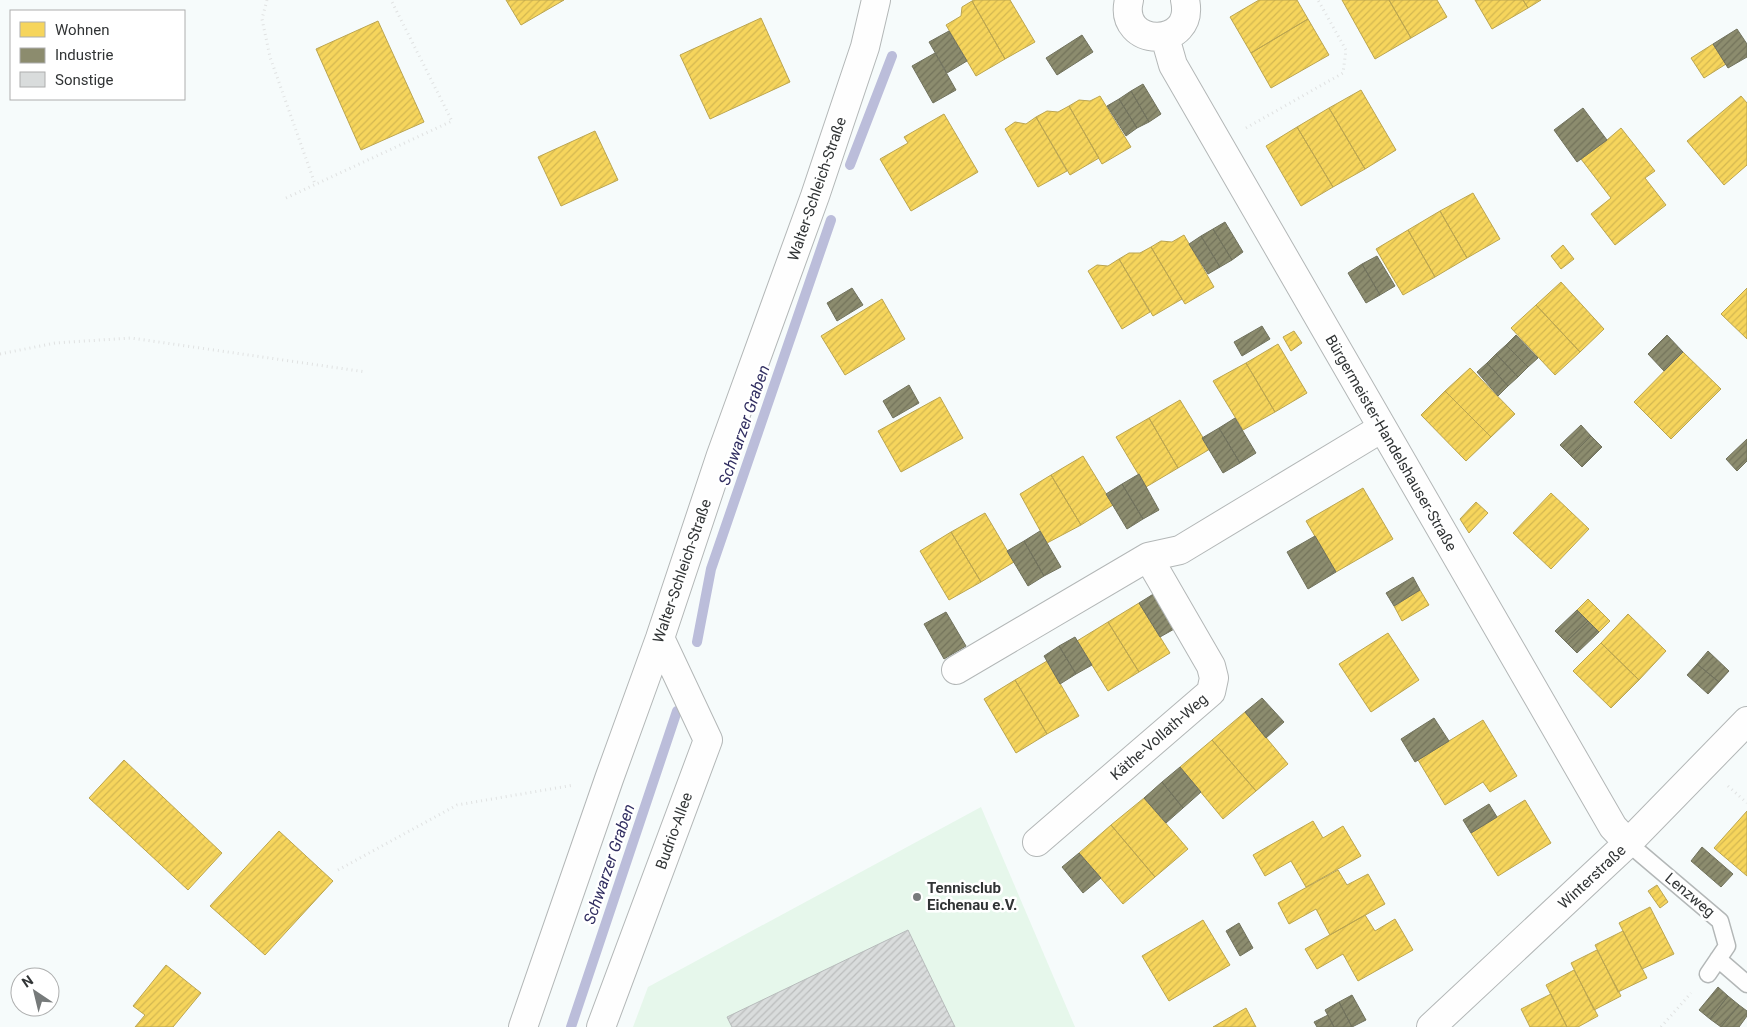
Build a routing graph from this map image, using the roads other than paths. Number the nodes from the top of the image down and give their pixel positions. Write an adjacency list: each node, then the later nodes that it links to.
1 (876, 0): 7 (street, Walter-Schleich-Straße)
2 (1129, 0): 4 (street)
3 (1185, 0): 4 (street)
4 (1165, 36): 5 (street, Bürgermeister-Handelshauser-Straße)
5 (1382, 428): 6 (street); 11 (street, Bürgermeister-Handelshauser-Straße)
6 (1148, 557): 8 (street); 10 (street, Käthe-Vollath-Weg)
7 (660, 638): 15 (street, Walter-Schleich-Straße); 16 (street, Budrio-Allee)
8 (956, 670)
9 (1747, 721): 11 (street, Winterstraße)
10 (1037, 842)
11 (1628, 843): 12 (lane, Lenzweg); 17 (street, Winterstraße)
12 (1718, 959): 13 (lane, Lenzweg); 14 (lane)
13 (1708, 974)
14 (1747, 984)
15 (523, 1027)
16 (601, 1027)
17 (1431, 1027)

